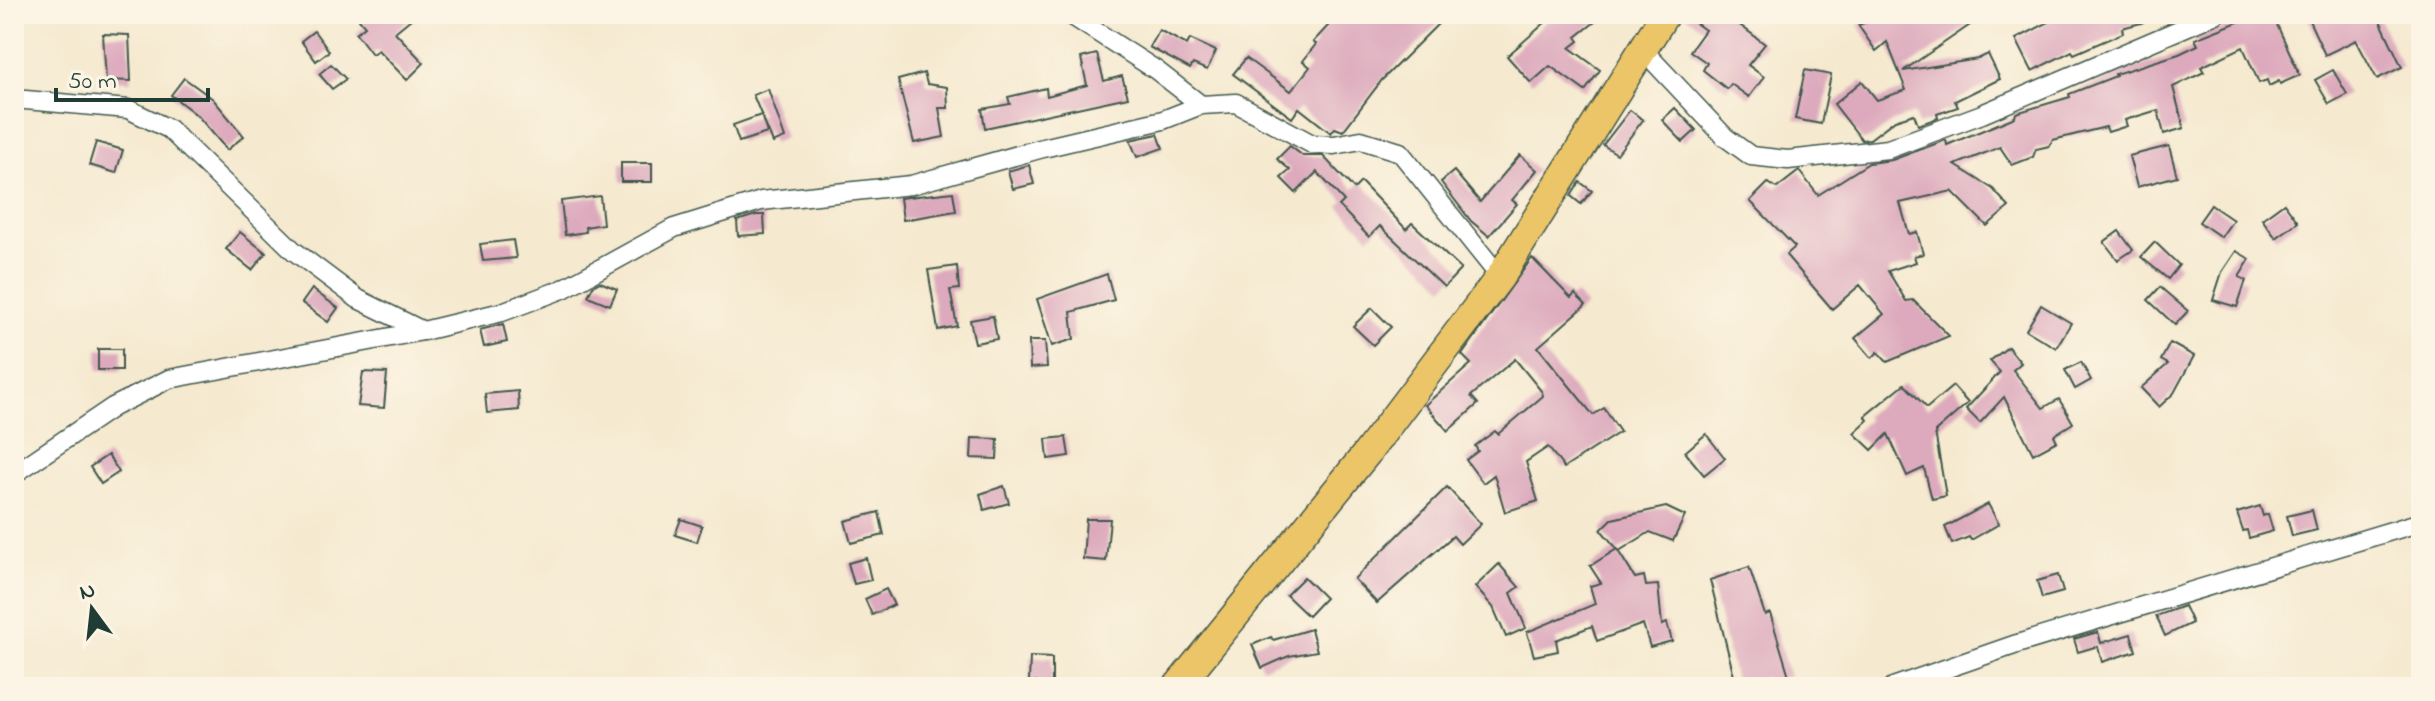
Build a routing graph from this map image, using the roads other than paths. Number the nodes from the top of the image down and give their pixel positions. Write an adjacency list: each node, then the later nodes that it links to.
1 (1069, 14): 6 (street)
2 (1665, 14): 4 (main road)
3 (2216, 14): 4 (street)
4 (1642, 49): 7 (main road)
5 (14, 99): 8 (street)
6 (1201, 105): 7 (street); 8 (street)
7 (1500, 277): 11 (main road)
8 (423, 331): 9 (street)
9 (14, 474)
10 (2421, 522): 12 (street)
11 (1177, 687)
12 (1893, 687)

